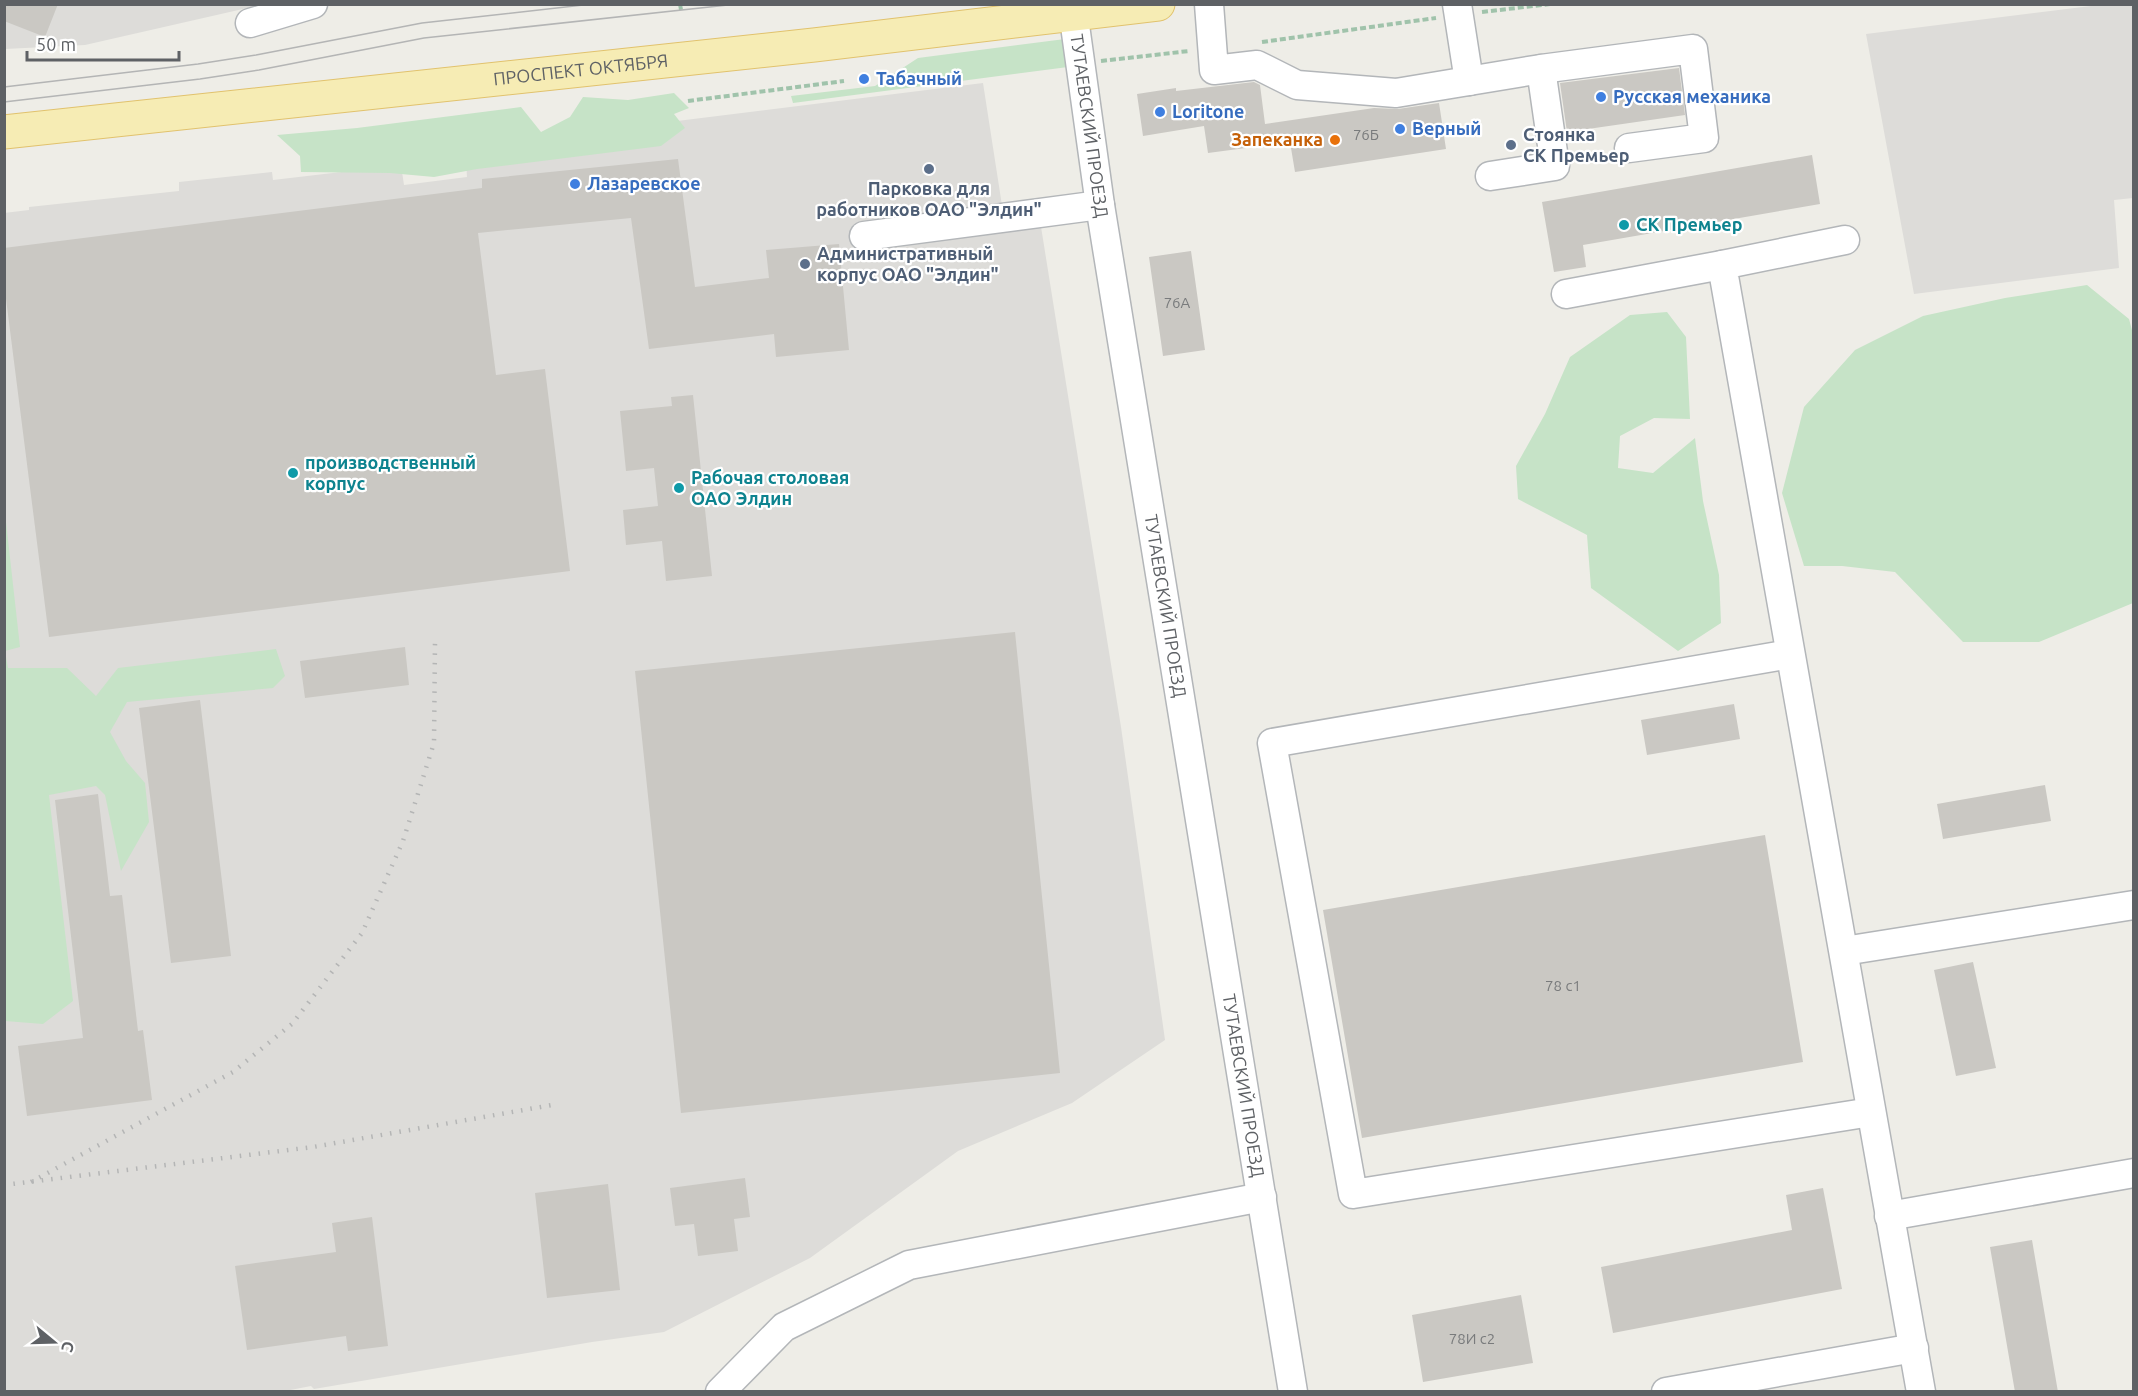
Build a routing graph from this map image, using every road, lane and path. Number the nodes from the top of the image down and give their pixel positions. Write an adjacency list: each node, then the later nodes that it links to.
1 (313, 4): 9 (street)
2 (680, 4): 7 (path)
3 (1158, 4): 6 (main road, ПРОСПЕКТ ОКТЯБРЯ)
4 (1209, 4): 11 (street)
5 (1550, 4): 8 (path)
6 (1072, 9): 12 (street, ТУТАЕВСКИЙ ПРОЕЗД); 17 (main road, ПРОСПЕКТ ОКТЯБРЯ)
7 (681, 10)
8 (1457, 10): 10 (path); 15 (street)
9 (250, 23)
10 (1259, 42)
11 (1212, 48): 12 (path); 15 (street)
12 (1079, 64): 20 (street, ТУТАЕВСКИЙ ПРОЕЗД)
13 (1541, 69): 15 (street); 18 (street); 19 (street)
14 (844, 81): 16 (path)
15 (1469, 81)
16 (688, 101)
17 (4, 132)
18 (1629, 147)
19 (1491, 176)
20 (1100, 205): 21 (street); 30 (street, ТУТАЕВСКИЙ ПРОЕЗД)
21 (864, 236)
22 (1845, 240): 23 (street)
23 (1722, 265): 24 (street); 25 (street)
24 (1566, 294)
25 (1790, 654): 27 (street); 28 (street)
26 (2133, 905): 27 (street)
27 (1844, 951): 28 (street)
28 (1870, 1112): 31 (street)
29 (2133, 1173): 31 (street)
30 (1262, 1197): 33 (street); 34 (street, ТУТАЕВСКИЙ ПРОЕЗД)
31 (1889, 1216): 32 (street)
32 (1914, 1348): 35 (street); 36 (street)
33 (720, 1392)
34 (1293, 1392)
35 (1666, 1392)
36 (1921, 1392)

